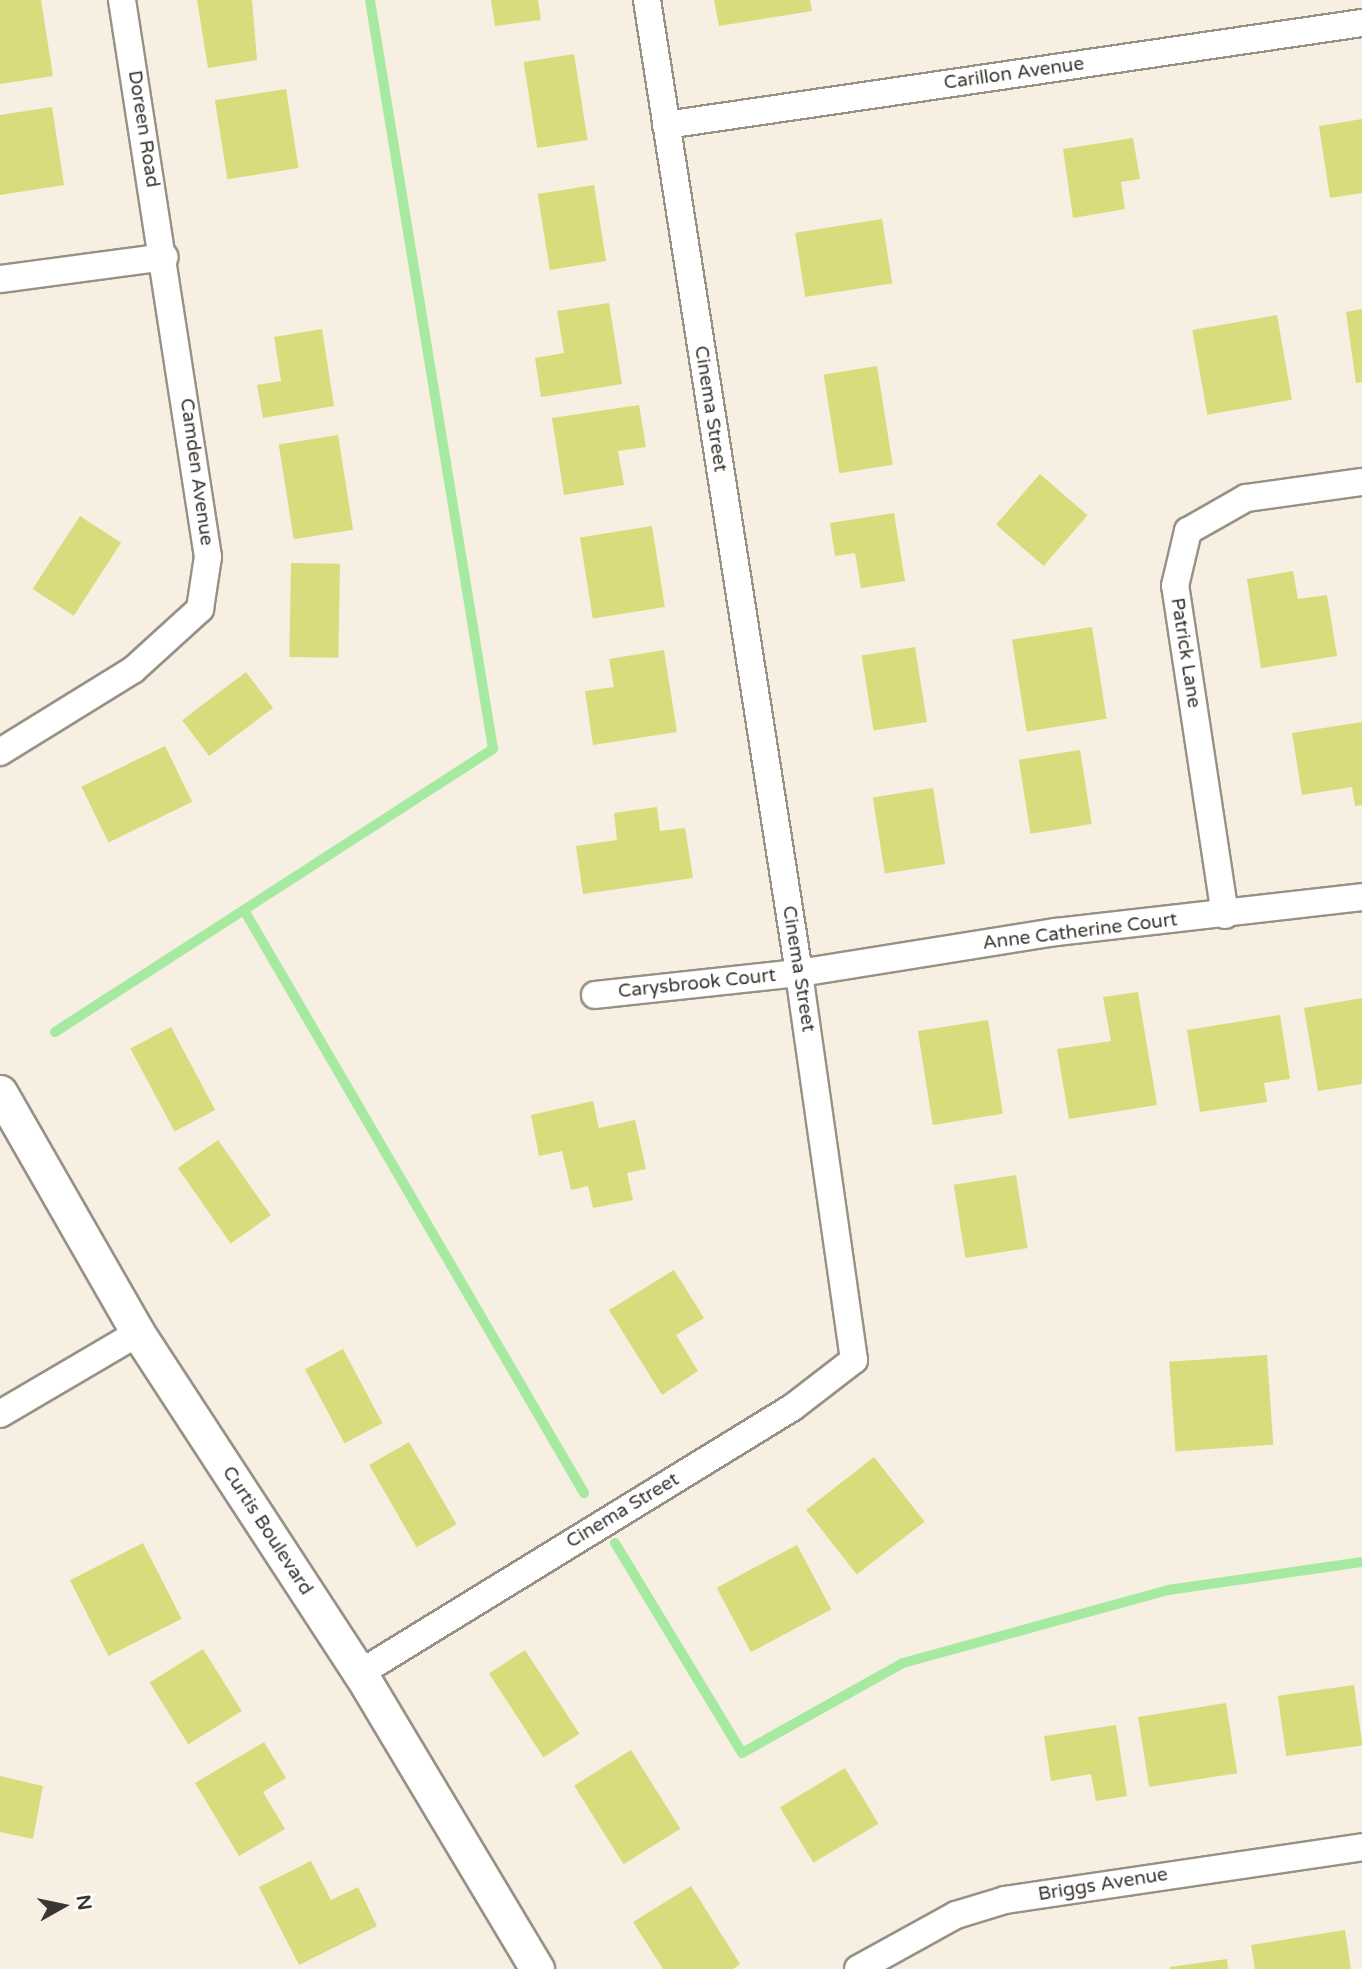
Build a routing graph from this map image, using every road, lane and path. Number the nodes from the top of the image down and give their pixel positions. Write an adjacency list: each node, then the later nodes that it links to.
1 (122, 0): 5 (street, Doreen Road)
2 (647, 0): 4 (street, Cinema Street)
3 (1362, 23): 4 (street, Carillon Avenue)
4 (666, 125): 11 (street, Cinema Street)
5 (165, 257): 6 (street); 8 (street, Camden Avenue)
6 (0, 279)
7 (1362, 482): 10 (street, Patrick Lane)
8 (0, 752)
9 (1362, 897): 10 (street, Anne Catherine Court)
10 (1225, 915): 11 (street, Anne Catherine Court)
11 (799, 973): 12 (street, Carysbrook Court); 16 (street, Cinema Street)
12 (595, 995)
13 (0, 1092): 14 (street, Curtis Boulevard)
14 (138, 1333): 15 (street); 16 (street, Curtis Boulevard)
15 (0, 1414)
16 (360, 1673): 18 (street, Curtis Boulevard)
17 (1362, 1847): 19 (street, Briggs Avenue)
18 (537, 1969)
19 (858, 1969)

